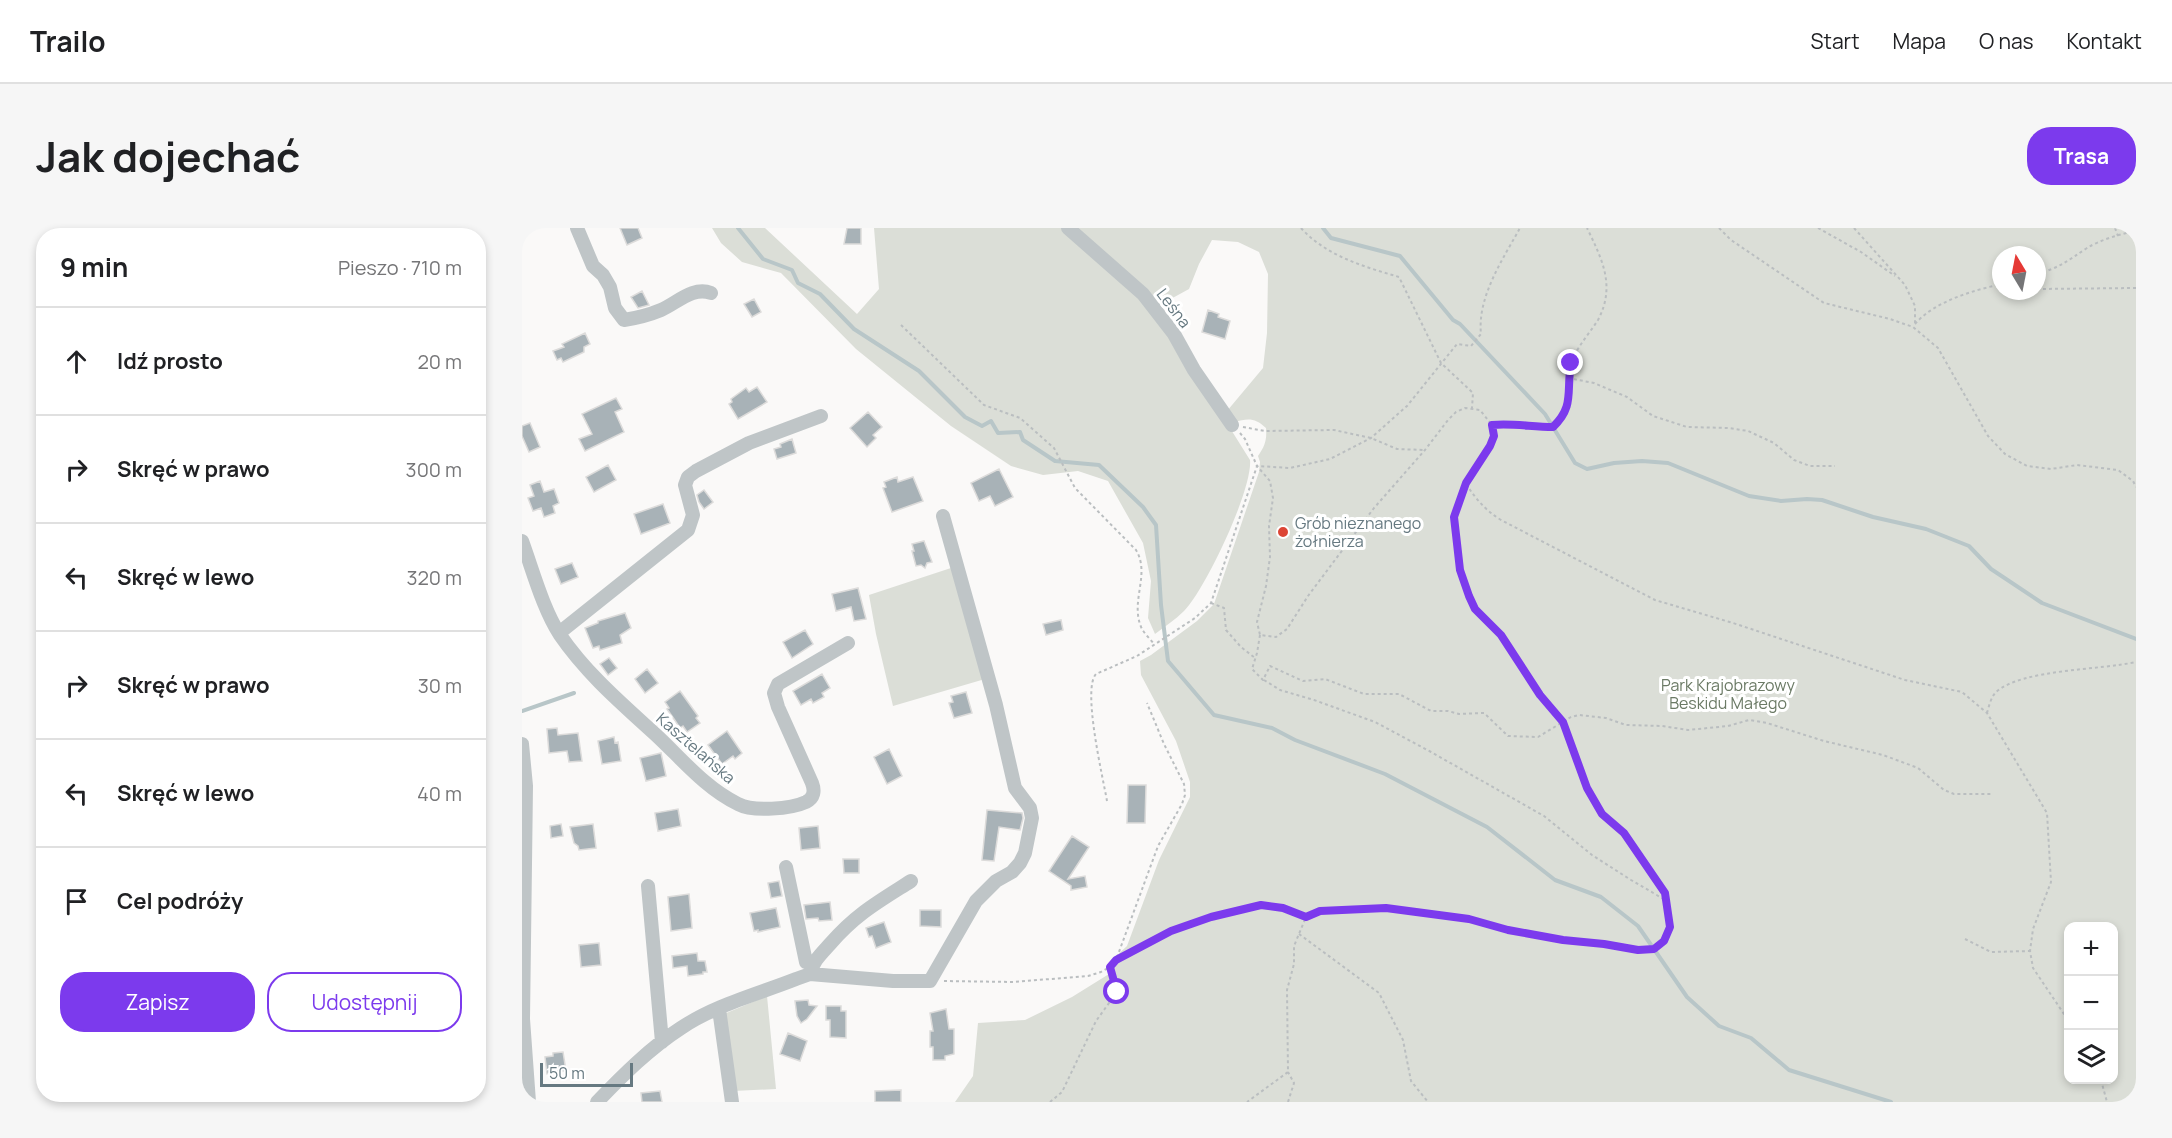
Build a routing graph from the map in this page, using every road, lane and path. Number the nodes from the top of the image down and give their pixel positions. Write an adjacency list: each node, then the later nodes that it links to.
1 (577, 228): 17 (street)
2 (1068, 228): 25 (street, Leśna)
3 (1301, 228): 21 (path)
4 (1520, 228): 21 (path)
5 (1587, 228): 22 (path)
6 (1719, 228): 20 (path)
7 (1818, 228): 13 (path)
8 (1854, 228): 13 (path)
9 (2115, 228): 11 (path)
10 (2136, 231): 11 (path)
11 (2118, 236): 12 (path)
12 (2046, 272)
13 (1899, 279): 18 (path)
14 (1992, 286): 18 (path)
15 (2136, 288): 16 (path)
16 (2046, 289)
17 (711, 293)
18 (1915, 323): 20 (path)
19 (901, 325): 39 (path)
20 (1913, 327): 32 (path)
21 (1441, 363): 23 (path); 27 (path)
22 (1568, 378): 26 (path); 30 (path)
23 (1472, 408): 26 (path); 28 (path)
24 (821, 416): 36 (street)
25 (1232, 425): 27 (path); 29 (path)
26 (1492, 425): 31 (path)
27 (1371, 438): 28 (path); 29 (path)
28 (1425, 450): 37 (path)
29 (1257, 466): 35 (path); 37 (path)
30 (1835, 466)
31 (1466, 483): 44 (path); 45 (path)
32 (2136, 487)
33 (942, 516): 60 (street)
34 (522, 541): 36 (street, Kasztelańska)
35 (1211, 603): 39 (path); 40 (path)
36 (559, 633): 38 (street, Kasztelańska)
37 (1260, 634): 40 (path)
38 (848, 642)
39 (1154, 644): 48 (path)
40 (1255, 658): 42 (path)
41 (2136, 662): 44 (path)
42 (1263, 680): 45 (path); 52 (path)
43 (1147, 703): 57 (path)
44 (1987, 713): 56 (path)
45 (1563, 722): 47 (path); 52 (path)
46 (522, 744): 63 (street)
47 (1993, 794)
48 (1107, 801)
49 (786, 867): 59 (street)
50 (911, 881): 59 (street)
51 (648, 886): 64 (street)
52 (1667, 901): 53 (path)
53 (1306, 917): 54 (path); 57 (path)
54 (1299, 934): 66 (path); 74 (path)
55 (1965, 939): 56 (path)
56 (2030, 951): 62 (path)
57 (1116, 960): 58 (path)
58 (1110, 967): 60 (path); 71 (path)
59 (811, 969): 60 (street); 61 (street)
60 (930, 981)
61 (719, 1009): 64 (street); 70 (street)
62 (2064, 1014)
63 (523, 1019): 65 (street)
64 (662, 1042): 69 (street)
65 (524, 1068): 68 (street)
66 (1288, 1072): 72 (path); 73 (path)
67 (2103, 1084): 75 (path)
68 (529, 1102)
69 (597, 1102)
70 (732, 1102)
71 (1050, 1102)
72 (1247, 1102)
73 (1288, 1102)
74 (1428, 1102)
75 (2107, 1102)

